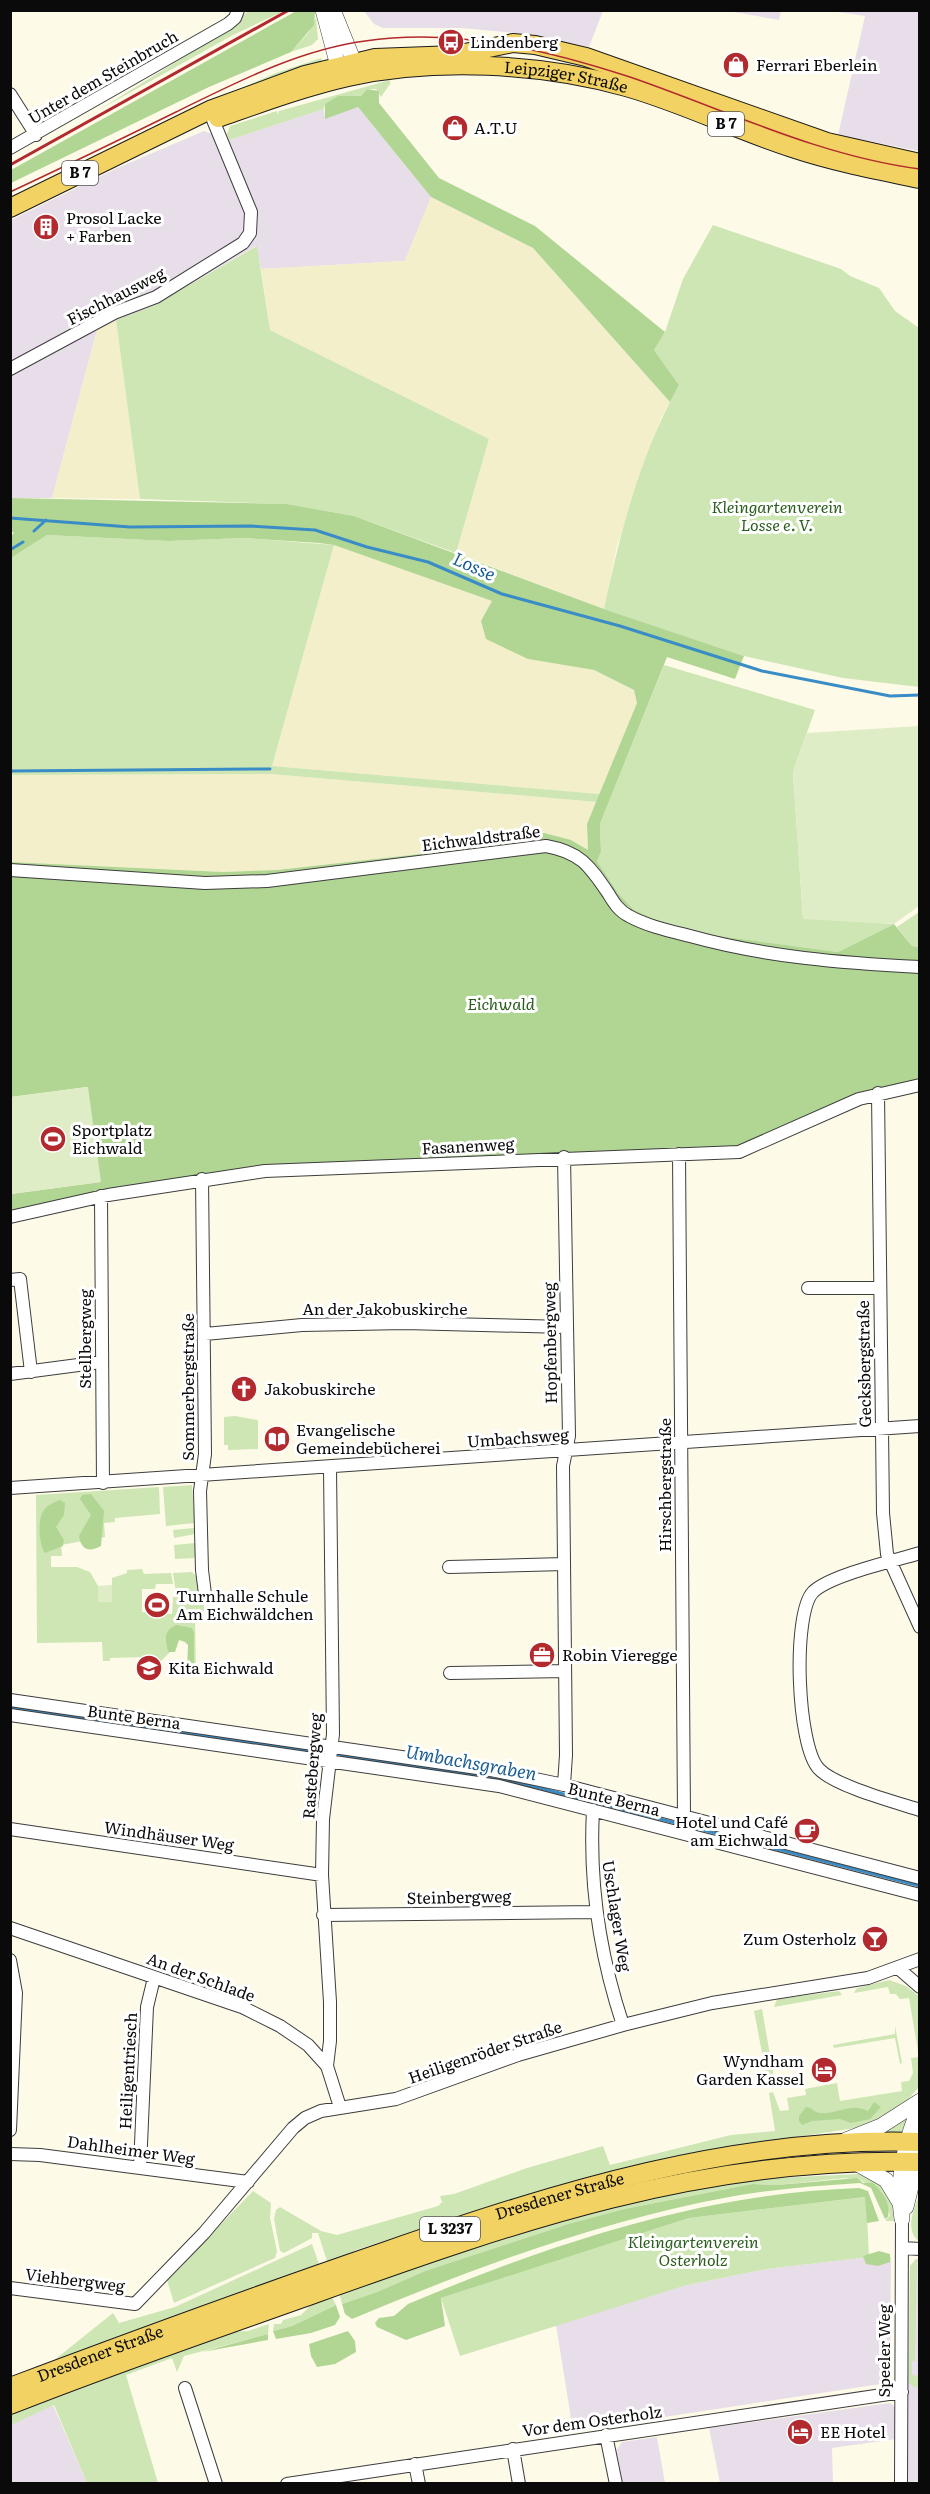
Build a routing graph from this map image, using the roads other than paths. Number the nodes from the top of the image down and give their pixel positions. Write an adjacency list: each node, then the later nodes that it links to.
1 (238, 10): 9 (street, Unter dem Steinbruch)
2 (323, 10): 5 (street)
3 (333, 10): 5 (street)
4 (513, 43): 5 (main road, Leipziger Straße / B 7); 6 (main road); 11 (main road, Leipziger Straße / B 7)
5 (346, 68): 6 (main road, Leipziger Straße / B 7); 8 (main road, Leipziger Straße / B 7)
6 (511, 68): 12 (main road, Leipziger Straße / B 7)
7 (10, 94): 9 (street)
8 (212, 115): 13 (main road, B 7); 14 (street, Fischhausweg)
9 (36, 135): 10 (street, Unter dem Steinbruch)
10 (10, 148)
11 (920, 163)
12 (920, 179)
13 (10, 208)
14 (10, 369)
15 (10, 870): 16 (street, Eichwaldstraße)
16 (920, 967)
17 (920, 1085): 18 (street, Fasanenweg)
18 (878, 1093): 19 (street, Fasanenweg); 26 (street, Gecksbergstraße)
19 (679, 1154): 20 (street, Fasanenweg); 34 (street, Hirschbergstraße)
20 (564, 1157): 21 (street, Fasanenweg); 27 (street, Hopfenbergweg)
21 (202, 1179): 22 (street, Fasanenweg); 28 (street, Sommerbergstraße)
22 (101, 1196): 23 (street, Fasanenweg); 29 (street, Stellbergweg)
23 (10, 1217)
24 (15, 1279): 30 (street)
25 (808, 1288): 26 (street)
26 (879, 1288): 33 (street, Gecksbergstraße)
27 (565, 1327): 28 (street, An der Jakobuskirche); 35 (street, Hopfenbergweg)
28 (205, 1334): 37 (street, Sommerbergstraße)
29 (101, 1362): 30 (street); 38 (street, Stellbergweg)
30 (31, 1372): 31 (street)
31 (10, 1374)
32 (920, 1426): 33 (street, Umbachsweg)
33 (881, 1428): 34 (street, Umbachsweg); 41 (street, Gecksbergstraße)
34 (681, 1443): 35 (street, Umbachsweg); 54 (street, Hirschbergstraße)
35 (566, 1451): 36 (street, Umbachsweg); 42 (street, Hopfenbergweg)
36 (330, 1468): 37 (street, Umbachsweg); 50 (street, Rastebergweg)
37 (204, 1477): 38 (street, Umbachsweg); 44 (street, Sommerbergstraße)
38 (103, 1482): 39 (street, Umbachsweg)
39 (10, 1488)
40 (920, 1553): 41 (street)
41 (890, 1562): 45 (street, Gecksbergstraße); 53 (street)
42 (564, 1564): 43 (street); 46 (street, Hopfenbergweg)
43 (449, 1567)
44 (205, 1594)
45 (920, 1627)
46 (565, 1671): 47 (street); 51 (street, Hopfenbergweg)
47 (450, 1673)
48 (10, 1700): 50 (street, Bunte Berna)
49 (10, 1715): 50 (street, Bunte Berna)
50 (330, 1754): 51 (street, Bunte Berna); 52 (street, Bunte Berna); 56 (street, Rastebergweg)
51 (564, 1785): 54 (street, Bunte Berna)
52 (593, 1810): 58 (street, Bunte Berna); 59 (street, Uschlager Weg)
53 (920, 1810)
54 (684, 1816): 57 (street, Bunte Berna)
55 (10, 1829): 56 (street, Windhäuser Weg)
56 (322, 1875): 60 (street, Rastebergweg)
57 (920, 1878)
58 (920, 1895)
59 (596, 1912): 60 (street, Steinbergweg); 67 (street, Uschlager Weg)
60 (323, 1915): 68 (street, Rastebergweg)
61 (10, 1928): 65 (street, An der Schlade)
62 (920, 1959): 64 (street, Heiligenröder Straße)
63 (10, 1960): 72 (street)
64 (898, 1968): 66 (street); 67 (street, Heiligenröder Straße)
65 (154, 1977): 68 (street, An der Schlade); 77 (street, Heiligentriesch)
66 (920, 1987)
67 (623, 2025): 71 (street, Heiligenröder Straße)
68 (327, 2066): 71 (street, An der Schlade)
69 (920, 2101): 73 (street)
70 (920, 2106): 74 (street, Speeler Weg)
71 (340, 2107): 78 (street, Heiligenröder Straße)
72 (10, 2130)
73 (836, 2144): 74 (main road, Dresdener Straße / L 3237); 85 (main road, Dresdener Straße / L 3237)
74 (914, 2153): 76 (main road, Dresdener Straße / L 3237); 79 (street, Speeler Weg)
75 (10, 2154): 77 (street, Dahlheimer Weg)
76 (854, 2162): 79 (street); 88 (main road, Dresdener Straße / L 3237)
77 (140, 2167): 78 (street, Dahlheimer Weg)
78 (248, 2182): 84 (street, Heiligenröder Straße)
79 (910, 2193): 80 (street, Speeler Weg)
80 (902, 2219): 81 (street, Speeler Weg)
81 (903, 2248): 82 (street); 87 (street, Speeler Weg)
82 (920, 2249)
83 (10, 2288): 84 (street, Viehbergweg)
84 (135, 2304)
85 (10, 2387)
86 (185, 2388): 93 (street)
87 (902, 2392): 89 (street, Vor dem Osterholz); 98 (street, Speeler Weg)
88 (10, 2405)
89 (606, 2435): 90 (street, Vor dem Osterholz); 97 (street)
90 (513, 2449): 91 (street, Vor dem Osterholz); 96 (street)
91 (415, 2464): 92 (street, Vor dem Osterholz); 95 (street)
92 (316, 2481): 94 (street, Vor dem Osterholz)
93 (216, 2484)
94 (287, 2484)
95 (419, 2484)
96 (519, 2484)
97 (616, 2484)
98 (900, 2484)

